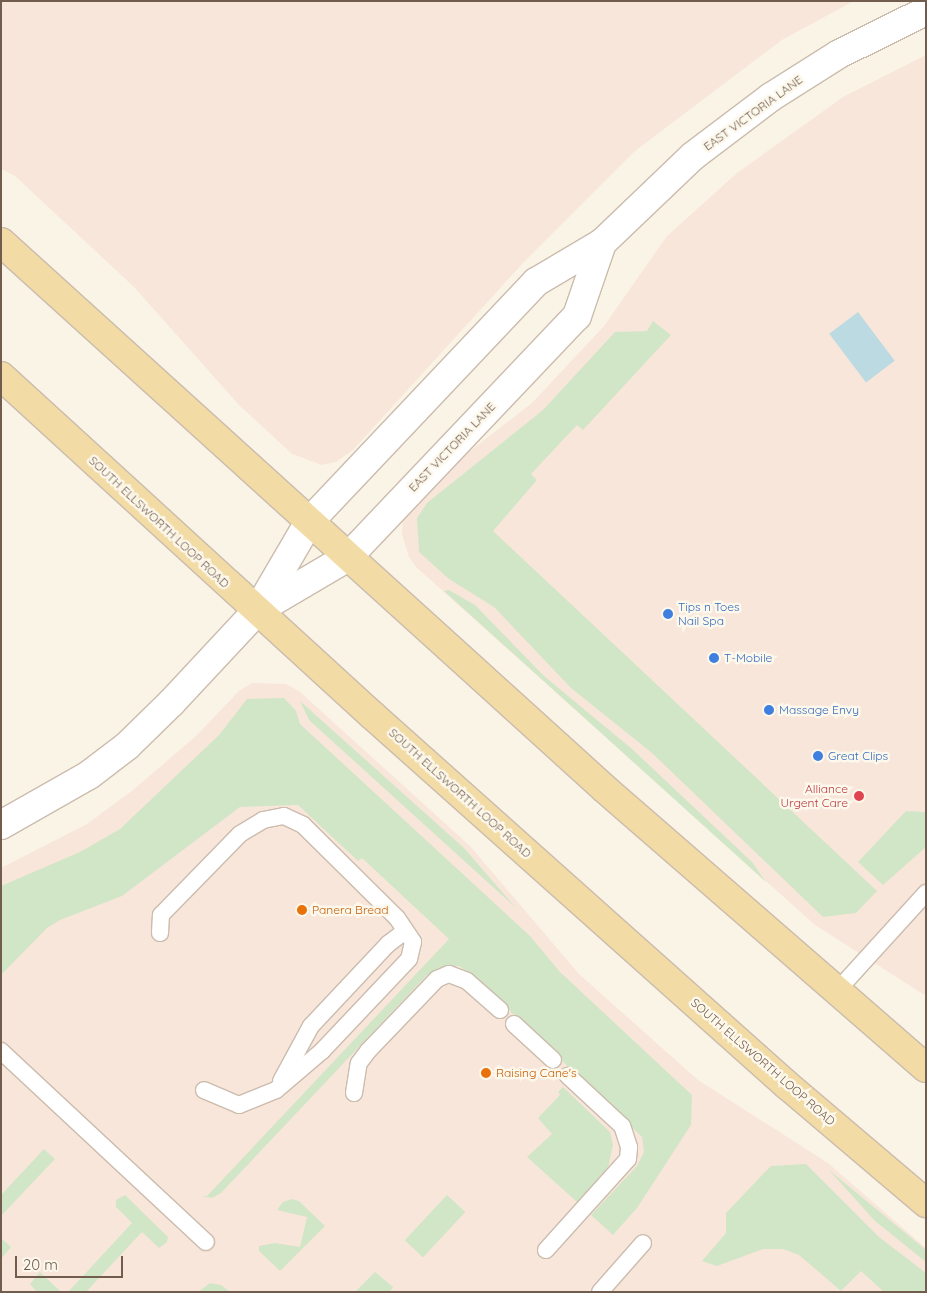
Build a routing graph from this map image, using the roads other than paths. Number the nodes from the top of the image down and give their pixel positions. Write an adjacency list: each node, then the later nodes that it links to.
1 (926, 11): 3 (street, EAST VICTORIA LANE)
2 (1, 242): 5 (main road)
3 (602, 243): 5 (street, EAST VICTORIA LANE); 6 (street, EAST VICTORIA LANE)
4 (1, 376): 7 (main road, SOUTH ELLSWORTH LOOP ROAD)
5 (309, 522): 6 (main road); 7 (street, EAST VICTORIA LANE)
6 (348, 557): 7 (street, EAST VICTORIA LANE); 12 (main road)
7 (257, 611): 8 (street, EAST VICTORIA LANE); 22 (main road, SOUTH ELLSWORTH LOOP ROAD)
8 (1, 825)
9 (926, 893): 12 (lane)
10 (405, 931): 11 (lane); 20 (lane); 20 (lane)
11 (160, 933)
12 (836, 992): 17 (main road)
13 (500, 1010): 21 (lane)
14 (514, 1024): 16 (lane)
15 (1, 1051): 23 (lane)
16 (552, 1060)
17 (926, 1068)
18 (568, 1076): 25 (lane)
19 (204, 1090): 20 (lane)
20 (276, 1090)
21 (354, 1092)
22 (926, 1203)
23 (206, 1242)
24 (643, 1243): 26 (lane)
25 (546, 1250)
26 (600, 1292)

